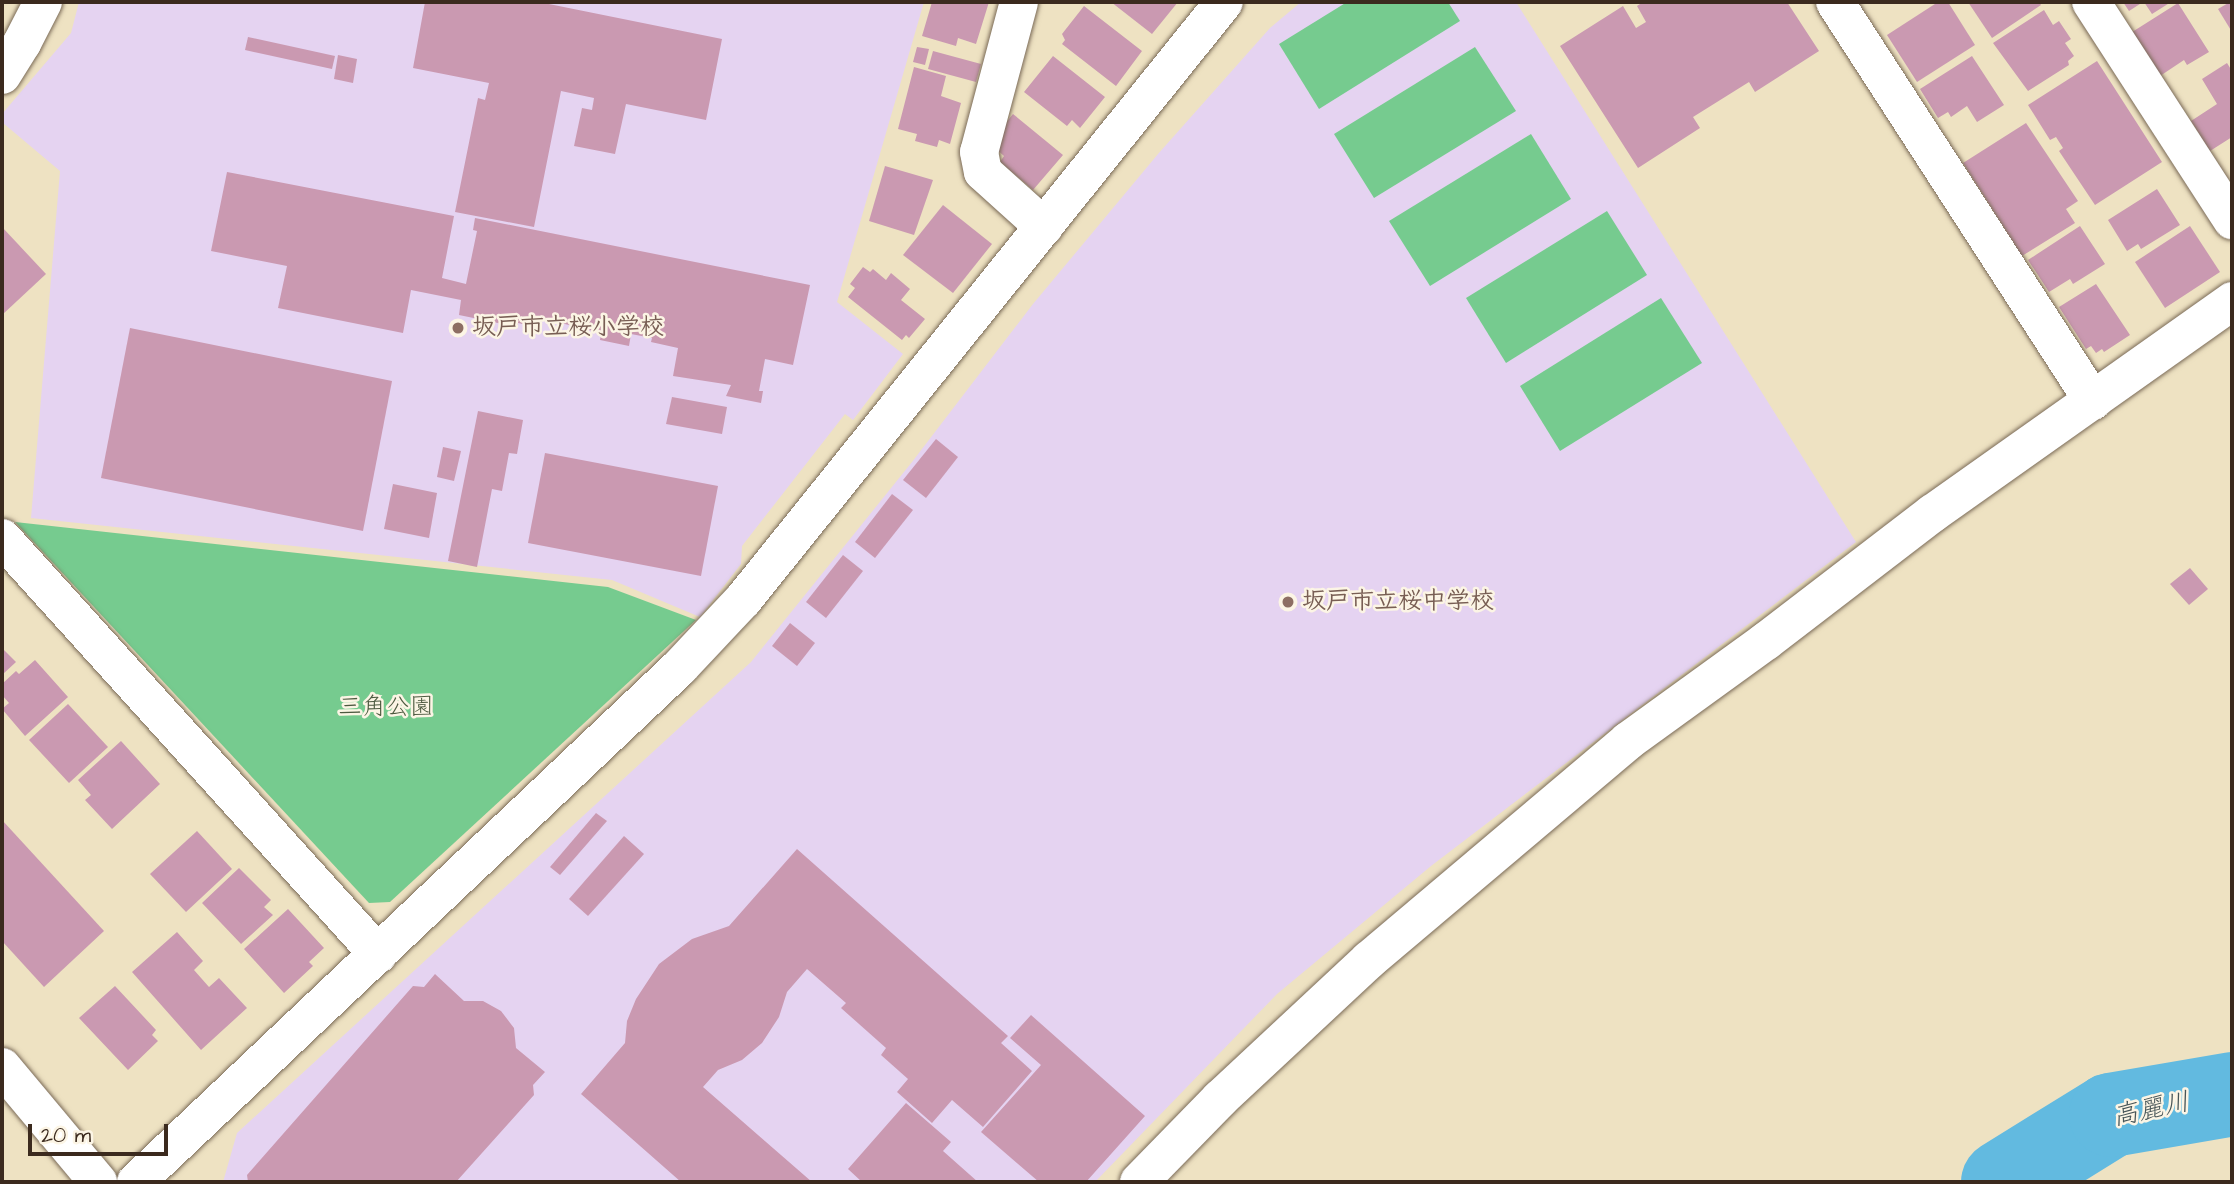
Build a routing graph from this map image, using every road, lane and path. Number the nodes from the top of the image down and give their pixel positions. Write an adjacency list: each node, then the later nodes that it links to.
1 (43, 2): 6 (street)
2 (1019, 2): 8 (street)
3 (1224, 2): 8 (street)
4 (1835, 2): 10 (street)
5 (2091, 2): 7 (street)
6 (2, 75)
7 (2232, 220)
8 (1044, 227): 12 (street)
9 (2232, 301): 10 (street)
10 (2092, 401): 16 (street)
11 (2, 538): 12 (street)
12 (378, 954): 15 (street)
13 (2, 1067): 14 (street)
14 (98, 1182)
15 (136, 1182)
16 (1139, 1182)

